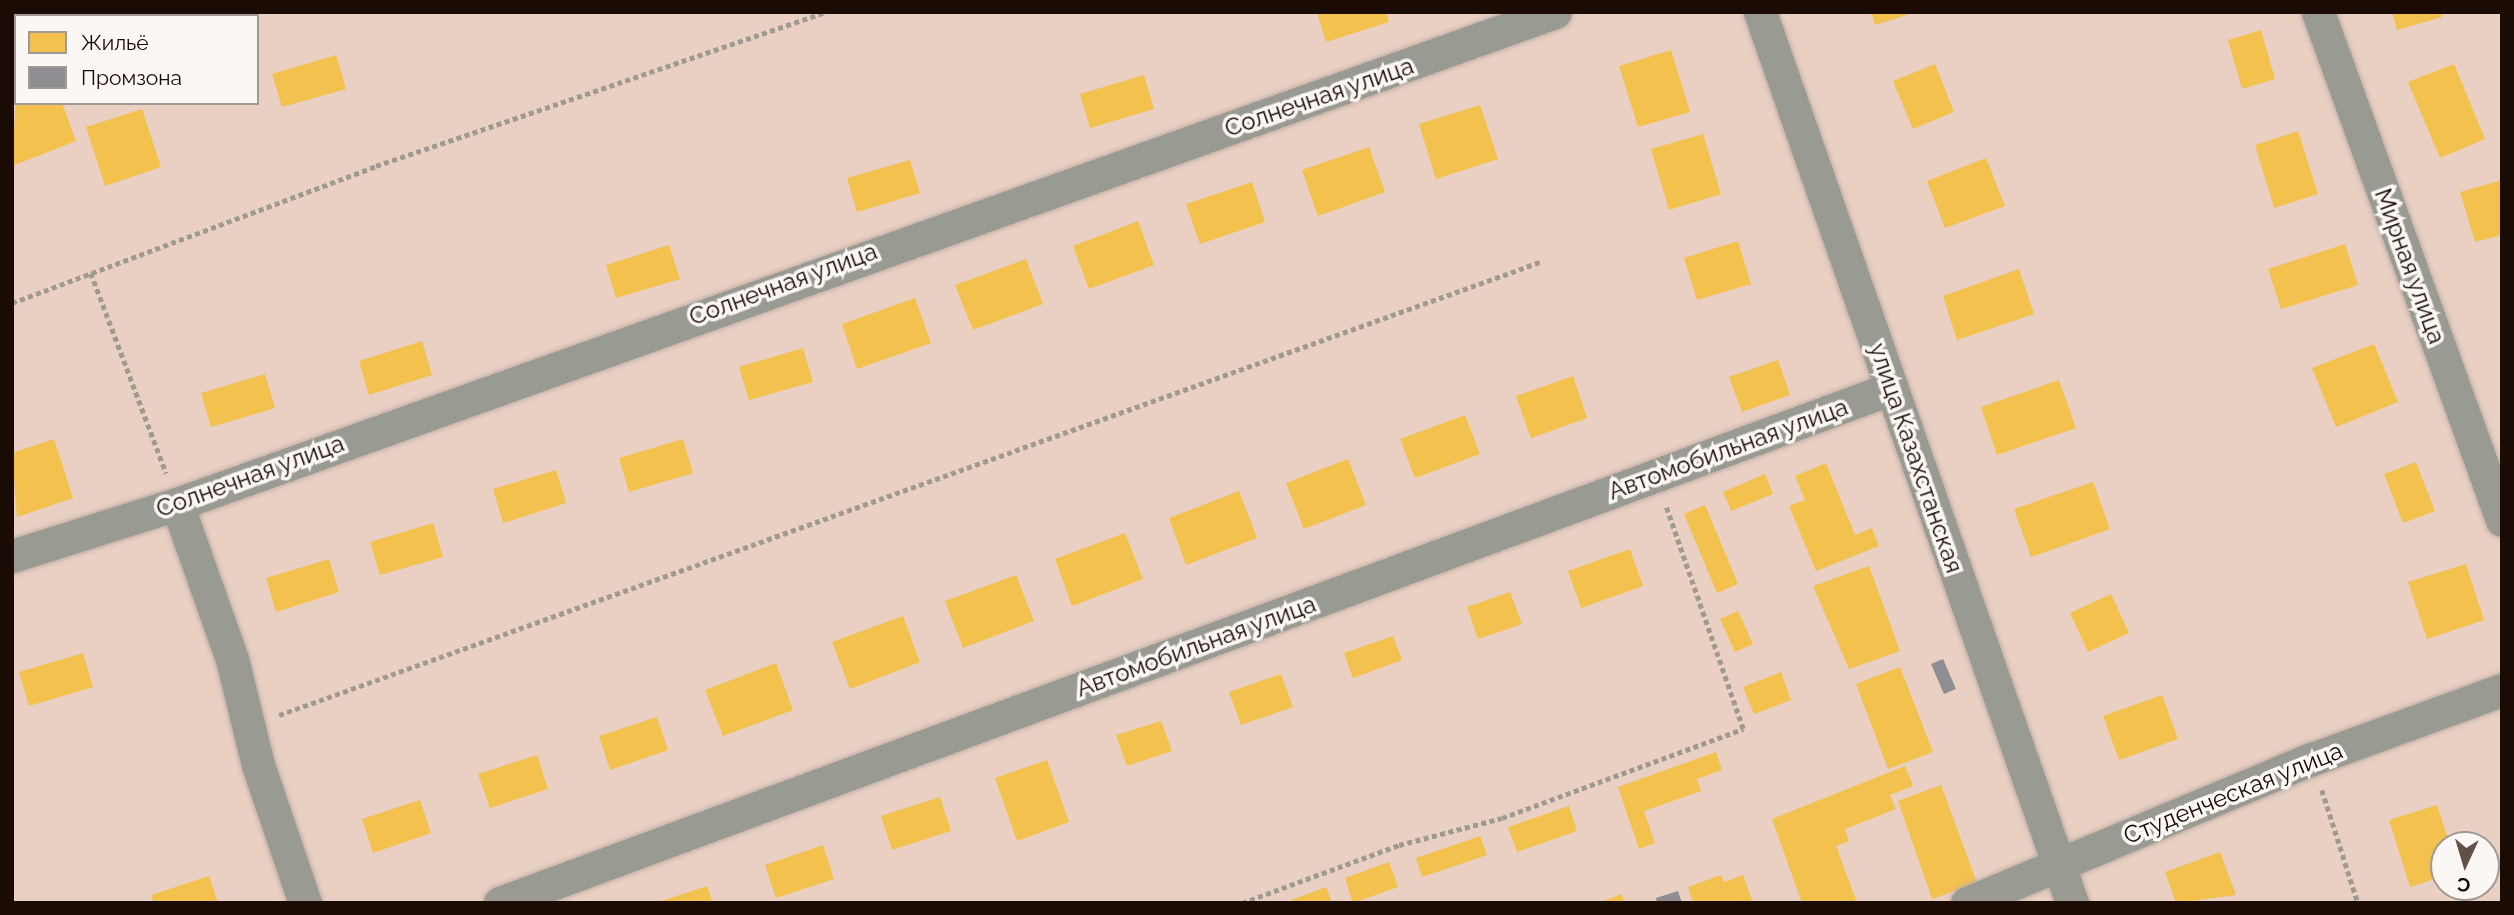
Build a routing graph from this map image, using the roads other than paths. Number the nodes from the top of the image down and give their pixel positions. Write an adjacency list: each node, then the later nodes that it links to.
1 (1555, 12): 5 (street, Солнечная улица)
2 (1760, 12): 4 (street, улица Казахстанская)
3 (2318, 12): 6 (street, Мирная улица)
4 (1892, 388): 9 (street, улица Казахстанская); 11 (street, Автомобильная улица)
5 (177, 504): 7 (street, Солнечная улица); 10 (street)
6 (2502, 520)
7 (12, 556)
8 (2502, 690): 9 (street, Студенческая улица)
9 (2059, 866): 12 (street, Студенческая улица); 13 (street, улица Казахстанская)
10 (305, 903)
11 (500, 903)
12 (1967, 903)
13 (2072, 903)

